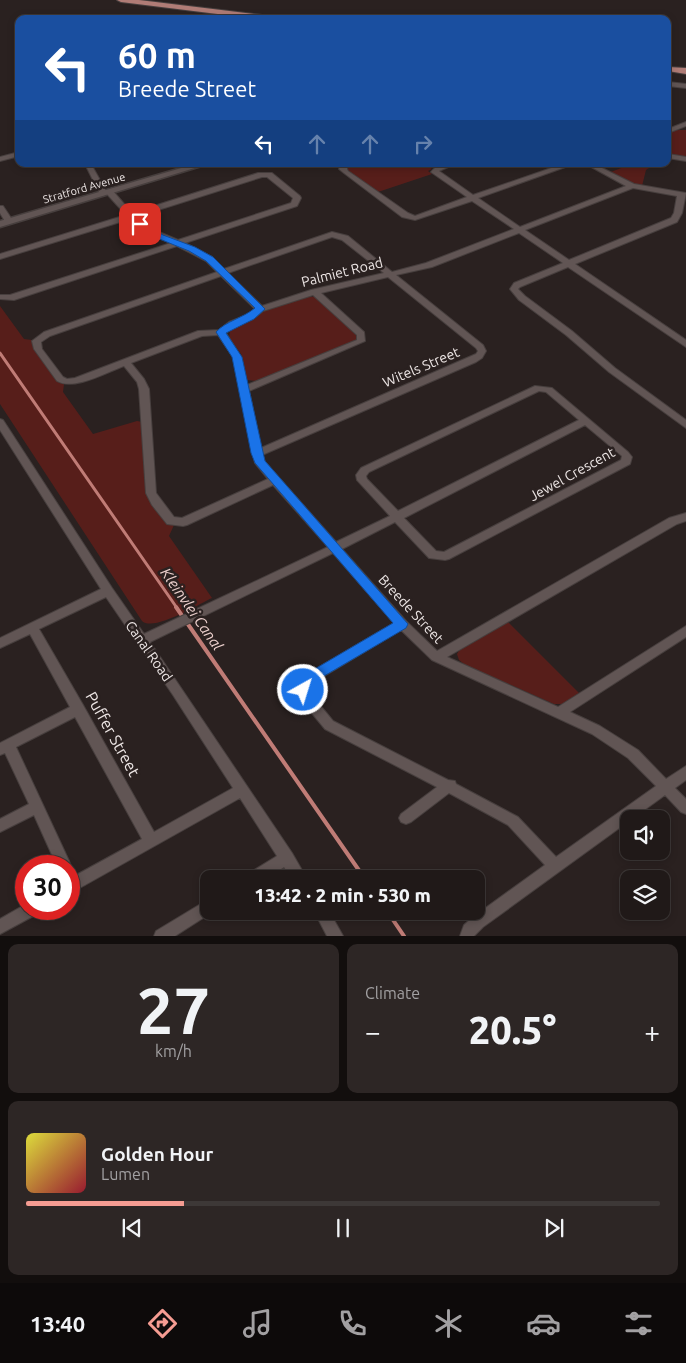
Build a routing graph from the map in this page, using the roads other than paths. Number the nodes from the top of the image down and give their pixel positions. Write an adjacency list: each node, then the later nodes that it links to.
1 (121, 0): 2 (main road)
2 (232, 15)
3 (671, 69): 4 (main road)
4 (686, 71)
5 (671, 84): 6 (street)
6 (686, 86)
7 (686, 124): 8 (street)
8 (676, 128): 9 (street); 10 (street)
9 (686, 129)
10 (671, 130)
11 (15, 155): 13 (street)
12 (671, 156): 14 (street)
13 (0, 159)
14 (686, 159)
15 (90, 167): 22 (street)
16 (194, 167): 22 (street, Stratford Avenue)
17 (344, 167): 24 (street)
18 (444, 167): 24 (street)
19 (561, 167): 24 (street)
20 (595, 167): 21 (street)
21 (632, 186): 23 (street); 28 (street, Palmiet Road)
22 (106, 193): 26 (street); 27 (street, Stratford Avenue)
23 (684, 194): 31 (street)
24 (472, 199): 28 (street)
25 (0, 208): 27 (street)
26 (131, 216): 29 (street); 29 (street); 30 (street)
27 (5, 223)
28 (519, 230): 31 (street); 33 (street, Palmiet Road)
29 (176, 243): 32 (street); 35 (street)
30 (0, 256)
31 (568, 264): 38 (street); 43 (street)
32 (225, 273): 33 (street); 36 (street); 39 (street, Palmiet Road)
33 (390, 274): 34 (street, Palmiet Road); 44 (street, Witels Street)
34 (314, 292): 36 (street, Palmiet Road); 40 (street)
35 (0, 297)
36 (260, 309): 37 (street, Palmiet Road)
37 (221, 332): 39 (street, Palmiet Road); 40 (street, Breede Street)
38 (686, 344)
39 (126, 362): 45 (street)
40 (243, 390): 44 (street, Breede Street)
41 (585, 421): 46 (street); 46 (street, Jewel Crescent); 46 (street, Jewel Crescent)
42 (0, 422): 49 (street, Canal Road)
43 (686, 425)
44 (257, 453): 45 (street, Breede Street)
45 (275, 480): 48 (street, Breede Street)
46 (396, 517): 48 (street)
47 (686, 517): 55 (street)
48 (335, 548): 50 (street, Breede Street); 53 (street)
49 (108, 591): 51 (street); 53 (street, Canal Road)
50 (402, 624): 55 (street, Breede Street); 60 (street)
51 (33, 629): 54 (street); 56 (street, Puffer Street)
52 (686, 631): 57 (street)
53 (146, 639): 62 (street, Canal Road)
54 (0, 643)
55 (436, 657): 57 (street, Breede Street)
56 (79, 709): 58 (street); 67 (street, Puffer Street)
57 (559, 712): 61 (street, Breede Street)
58 (4, 747): 63 (street)
59 (686, 772): 61 (street)
60 (450, 785): 65 (street); 70 (street)
61 (665, 787): 64 (street, Breede Street); 70 (street)
62 (242, 790): 67 (street); 69 (street, Canal Road)
63 (36, 807): 66 (street); 68 (street)
64 (686, 808)
65 (406, 818)
66 (0, 826)
67 (151, 841): 73 (street)
68 (59, 855)
69 (287, 858): 71 (street); 72 (street, Canal Road)
70 (555, 866): 80 (street)
71 (268, 870)
72 (294, 870)
73 (80, 878)
74 (200, 912): 79 (street)
75 (15, 919): 77 (street)
76 (325, 920): 78 (street)
77 (0, 927)
78 (331, 934)
79 (161, 936)
80 (467, 936)

